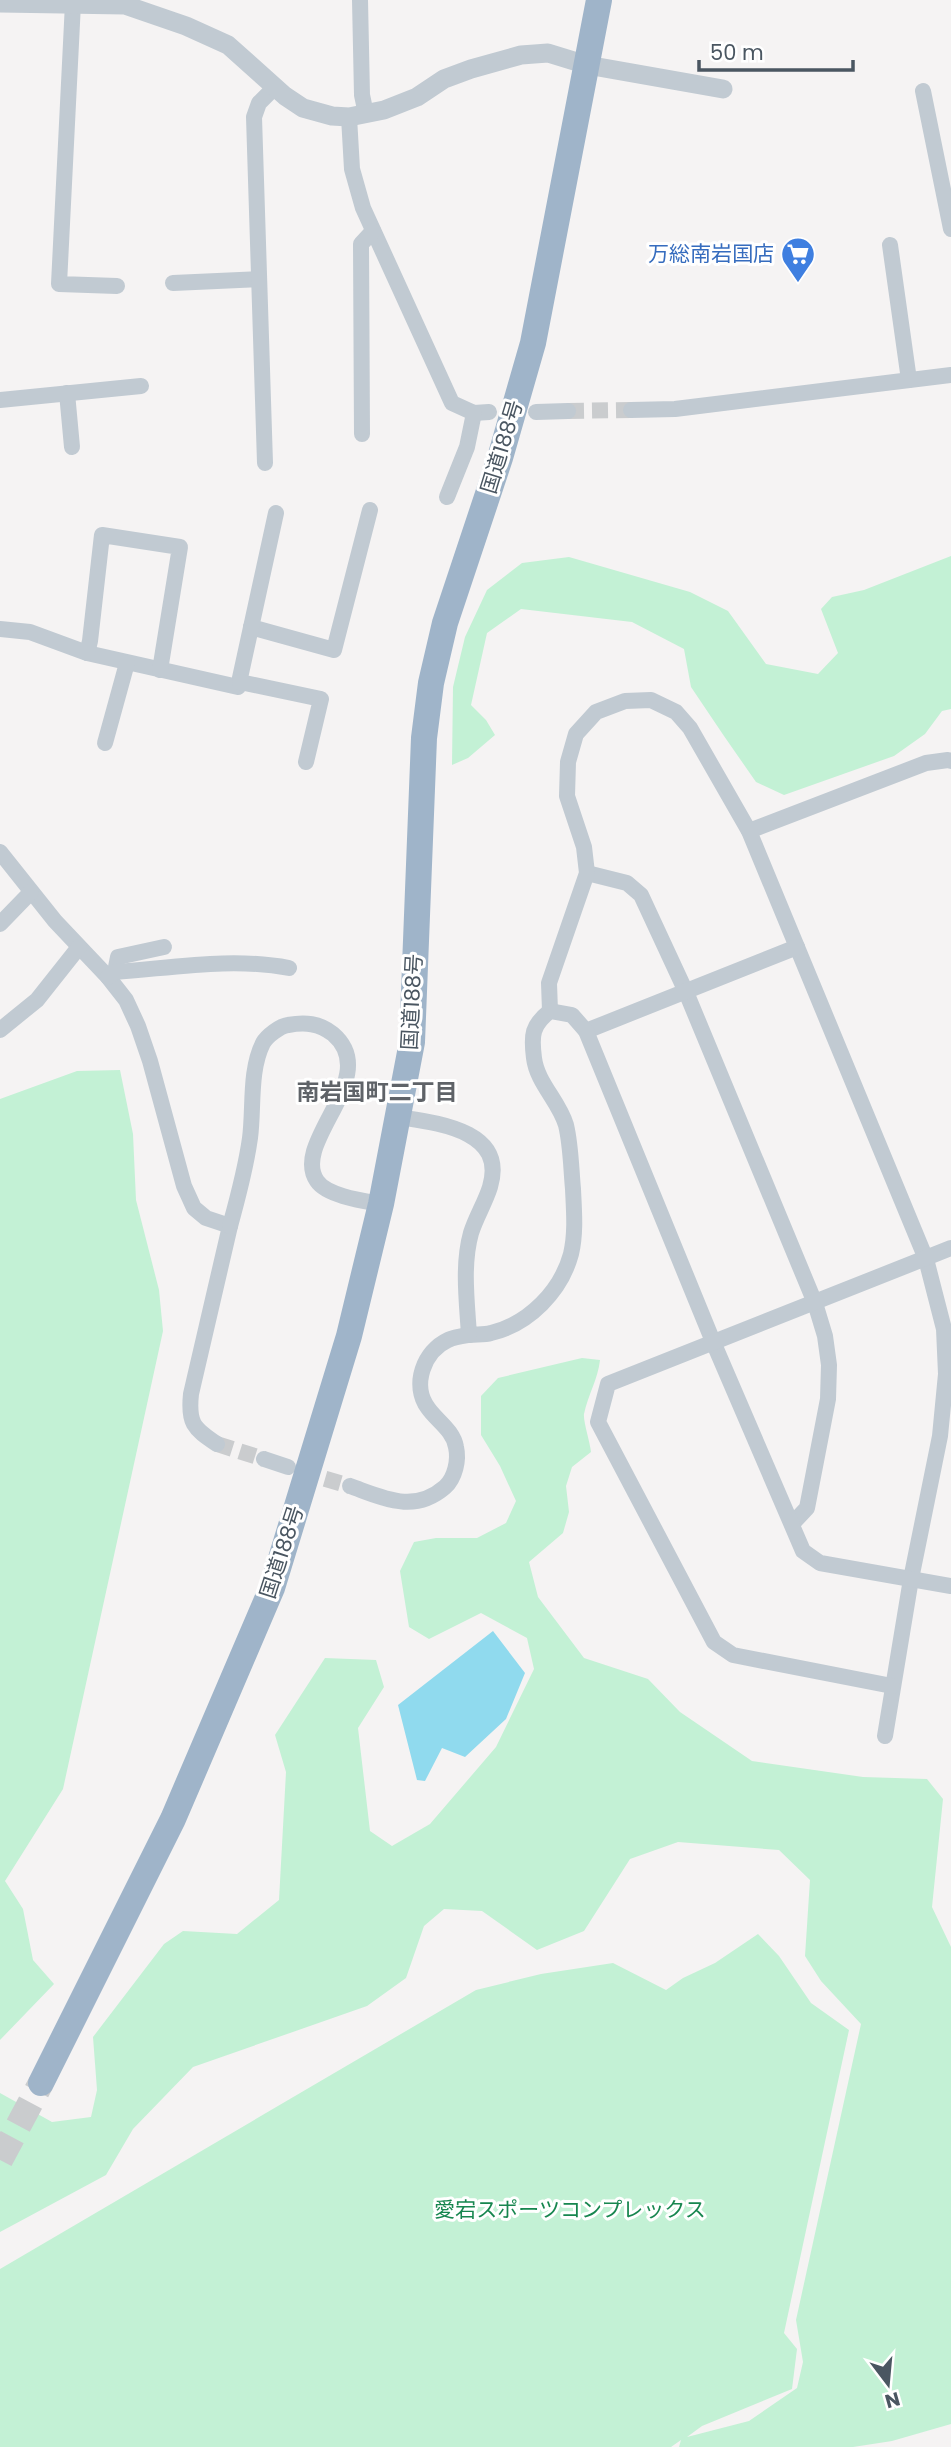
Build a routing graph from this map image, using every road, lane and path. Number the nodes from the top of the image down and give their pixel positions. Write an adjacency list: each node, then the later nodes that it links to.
1 (360, 0): 10 (street)
2 (598, 0): 6 (highway, 国道188号)
3 (0, 3): 4 (street)
4 (73, 3): 5 (street); 16 (street)
5 (128, 3): 7 (street)
6 (587, 65): 8 (street); 10 (street); 54 (highway, 国道188号)
7 (275, 87): 10 (street); 14 (street)
8 (723, 89)
9 (923, 91): 11 (street)
10 (358, 115): 12 (street)
11 (951, 229)
12 (373, 231): 25 (street); 28 (street)
13 (890, 245): 18 (street)
14 (259, 279): 15 (street); 27 (street)
15 (173, 283)
16 (117, 286)
17 (951, 375): 18 (street)
18 (909, 380): 22 (street)
19 (141, 386): 20 (street)
20 (67, 393): 21 (street); 26 (street)
21 (0, 400)
22 (631, 410)
23 (568, 411): 24 (street)
24 (536, 412)
25 (362, 434)
26 (72, 447)
27 (265, 463)
28 (447, 497)
29 (370, 510): 31 (street)
30 (276, 513): 31 (street)
31 (251, 627): 36 (street)
32 (0, 629): 33 (street)
33 (87, 653): 34 (street); 35 (street)
34 (127, 663): 35 (street); 37 (street)
35 (160, 670): 36 (street)
36 (240, 681): 39 (street)
37 (105, 743)
38 (951, 761): 40 (street)
39 (306, 762)
40 (749, 831): 42 (street); 47 (street)
41 (0, 852): 43 (street)
42 (587, 873): 50 (street); 51 (street)
43 (31, 892): 44 (street); 45 (street)
44 (0, 924)
45 (79, 947): 49 (street); 52 (street)
46 (164, 947): 49 (street)
47 (797, 947): 50 (street); 58 (street)
48 (289, 968): 49 (street)
49 (111, 974): 56 (street)
50 (687, 992): 53 (street); 59 (street)
51 (550, 1011): 53 (street); 60 (street)
52 (0, 1030)
53 (586, 1031): 61 (street)
54 (399, 1117): 55 (highway, 国道188号); 60 (street)
55 (381, 1204): 56 (street); 71 (highway, 国道188号)
56 (230, 1226): 62 (street)
57 (951, 1248): 58 (street)
58 (926, 1259): 59 (street); 67 (street)
59 (815, 1303): 61 (street); 66 (street)
60 (469, 1335): 65 (street)
61 (714, 1344): 66 (street); 69 (street)
62 (217, 1444)
63 (264, 1459): 64 (street)
64 (288, 1467)
65 (350, 1486)
66 (792, 1524): 67 (street)
67 (911, 1579): 68 (street); 69 (street)
68 (951, 1587)
69 (892, 1686): 70 (street)
70 (886, 1736)
71 (41, 2083)

